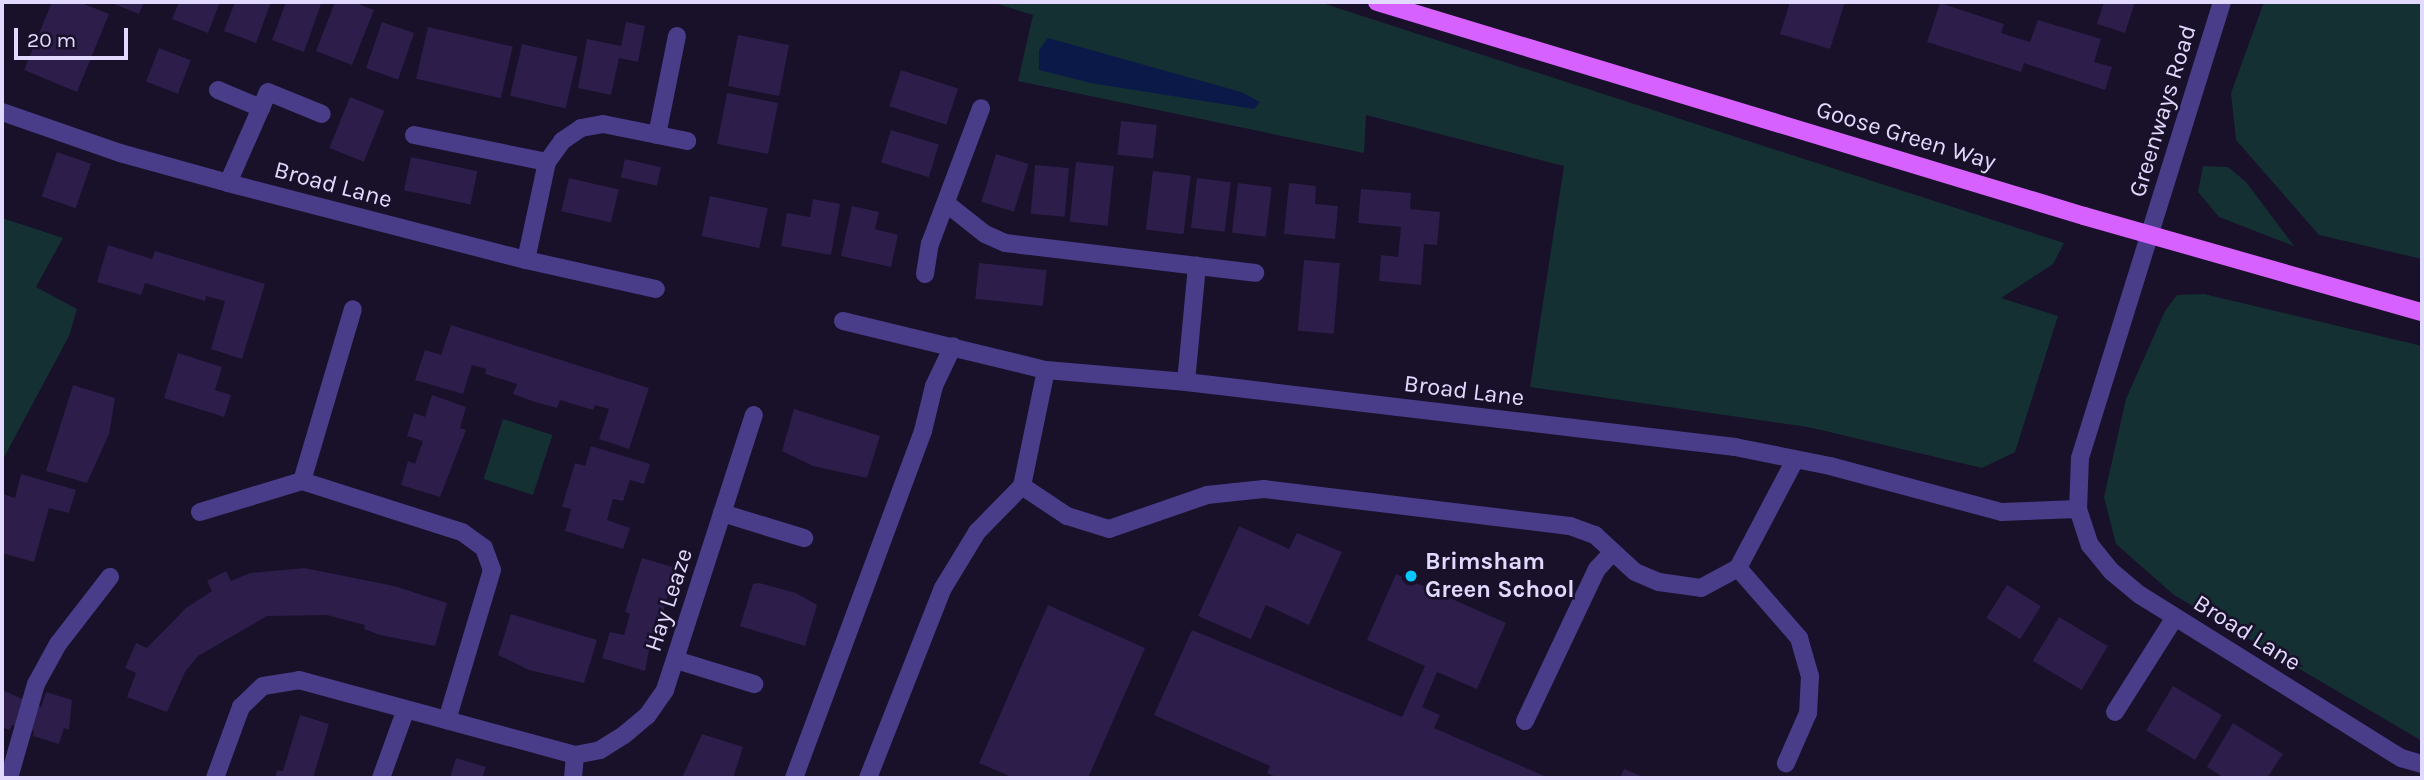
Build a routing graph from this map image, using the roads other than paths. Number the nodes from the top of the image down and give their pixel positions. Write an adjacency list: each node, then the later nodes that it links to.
1 (1377, 2): 15 (main road, Goose Green Way)
2 (2222, 2): 15 (street, Greenways Road)
3 (677, 36): 10 (street)
4 (218, 90): 5 (street)
5 (261, 108): 8 (street); 13 (street)
6 (981, 108): 14 (street)
7 (2, 112): 13 (street, Broad Lane)
8 (322, 114)
9 (414, 135): 12 (street)
10 (657, 135): 11 (street); 12 (street)
11 (687, 141)
12 (547, 162): 16 (street)
13 (228, 183): 16 (street, Broad Lane)
14 (947, 204): 17 (street); 19 (street)
15 (2151, 234): 22 (main road, Goose Green Way); 31 (street, Broad Lane)
16 (526, 260): 20 (street, Broad Lane)
17 (1197, 266): 18 (street); 26 (street)
18 (1255, 273)
19 (925, 274)
20 (656, 289)
21 (354, 309): 29 (street)
22 (2422, 312)
23 (843, 321): 24 (street, Broad Lane)
24 (953, 346): 25 (street, Broad Lane); 53 (street)
25 (1046, 370): 26 (street, Broad Lane); 30 (street)
26 (1186, 382): 28 (street, Broad Lane)
27 (754, 415): 33 (street, Hay Leaze)
28 (1796, 460): 31 (street, Broad Lane); 36 (street)
29 (302, 481): 32 (street); 43 (street)
30 (1022, 486): 35 (street); 54 (street)
31 (2078, 509): 38 (street, Broad Lane)
32 (200, 512)
33 (722, 513): 34 (street); 39 (street, Hay Leaze)
34 (804, 538)
35 (1613, 552): 36 (street); 44 (street)
36 (1738, 568): 46 (street)
37 (110, 577): 49 (street)
38 (2175, 617): 42 (street); 47 (street, Broad Lane)
39 (676, 660): 40 (street); 45 (street, Hay Leaze)
40 (754, 684)
41 (406, 709): 43 (street); 50 (street); 51 (street)
42 (2115, 712)
43 (447, 720): 45 (street)
44 (1525, 721)
45 (575, 755): 52 (street)
46 (1786, 763)
47 (2422, 764)
48 (2, 776): 49 (street)
49 (10, 778)
50 (215, 778)
51 (381, 778)
52 (573, 778)
53 (794, 778)
54 (868, 778)

